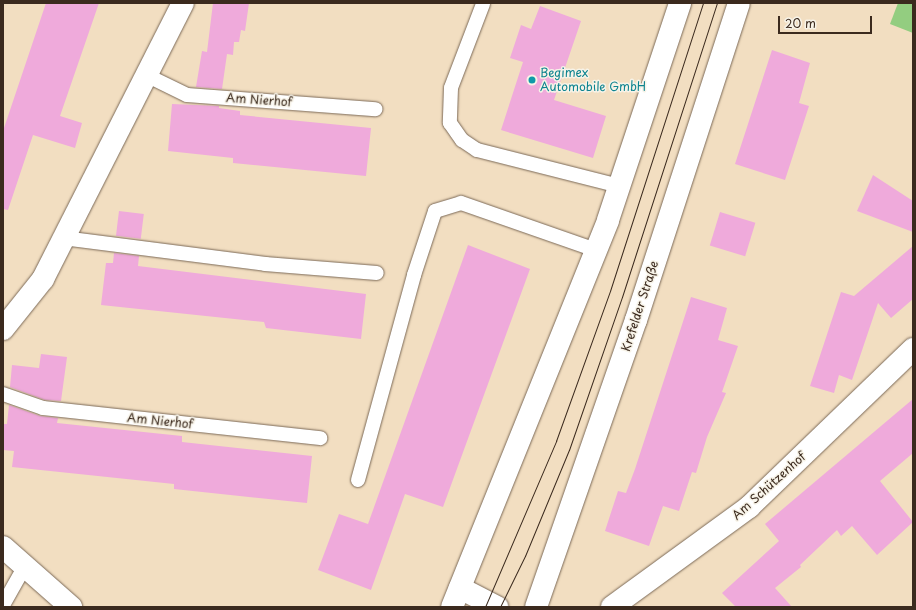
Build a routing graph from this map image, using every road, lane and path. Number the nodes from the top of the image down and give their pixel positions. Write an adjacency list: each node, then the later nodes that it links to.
1 (183, 3): 5 (street)
2 (680, 3): 7 (street)
3 (739, 3): 22 (street, Krefelder Straße)
4 (483, 4): 7 (lane)
5 (148, 76): 6 (lane, Am Nierhof); 8 (street)
6 (375, 109)
7 (619, 186): 9 (street)
8 (63, 238): 10 (lane); 11 (street)
9 (596, 250): 15 (lane); 18 (street)
10 (377, 273)
11 (3, 329)
12 (913, 349): 23 (street, Am Schützenhof)
13 (3, 394): 14 (lane, Am Nierhof)
14 (320, 438)
15 (358, 480)
16 (3, 547): 17 (street)
17 (25, 566): 19 (lane); 20 (street)
18 (456, 597): 21 (street)
19 (3, 605)
20 (71, 607)
21 (497, 607)
22 (536, 607)
23 (612, 607)

